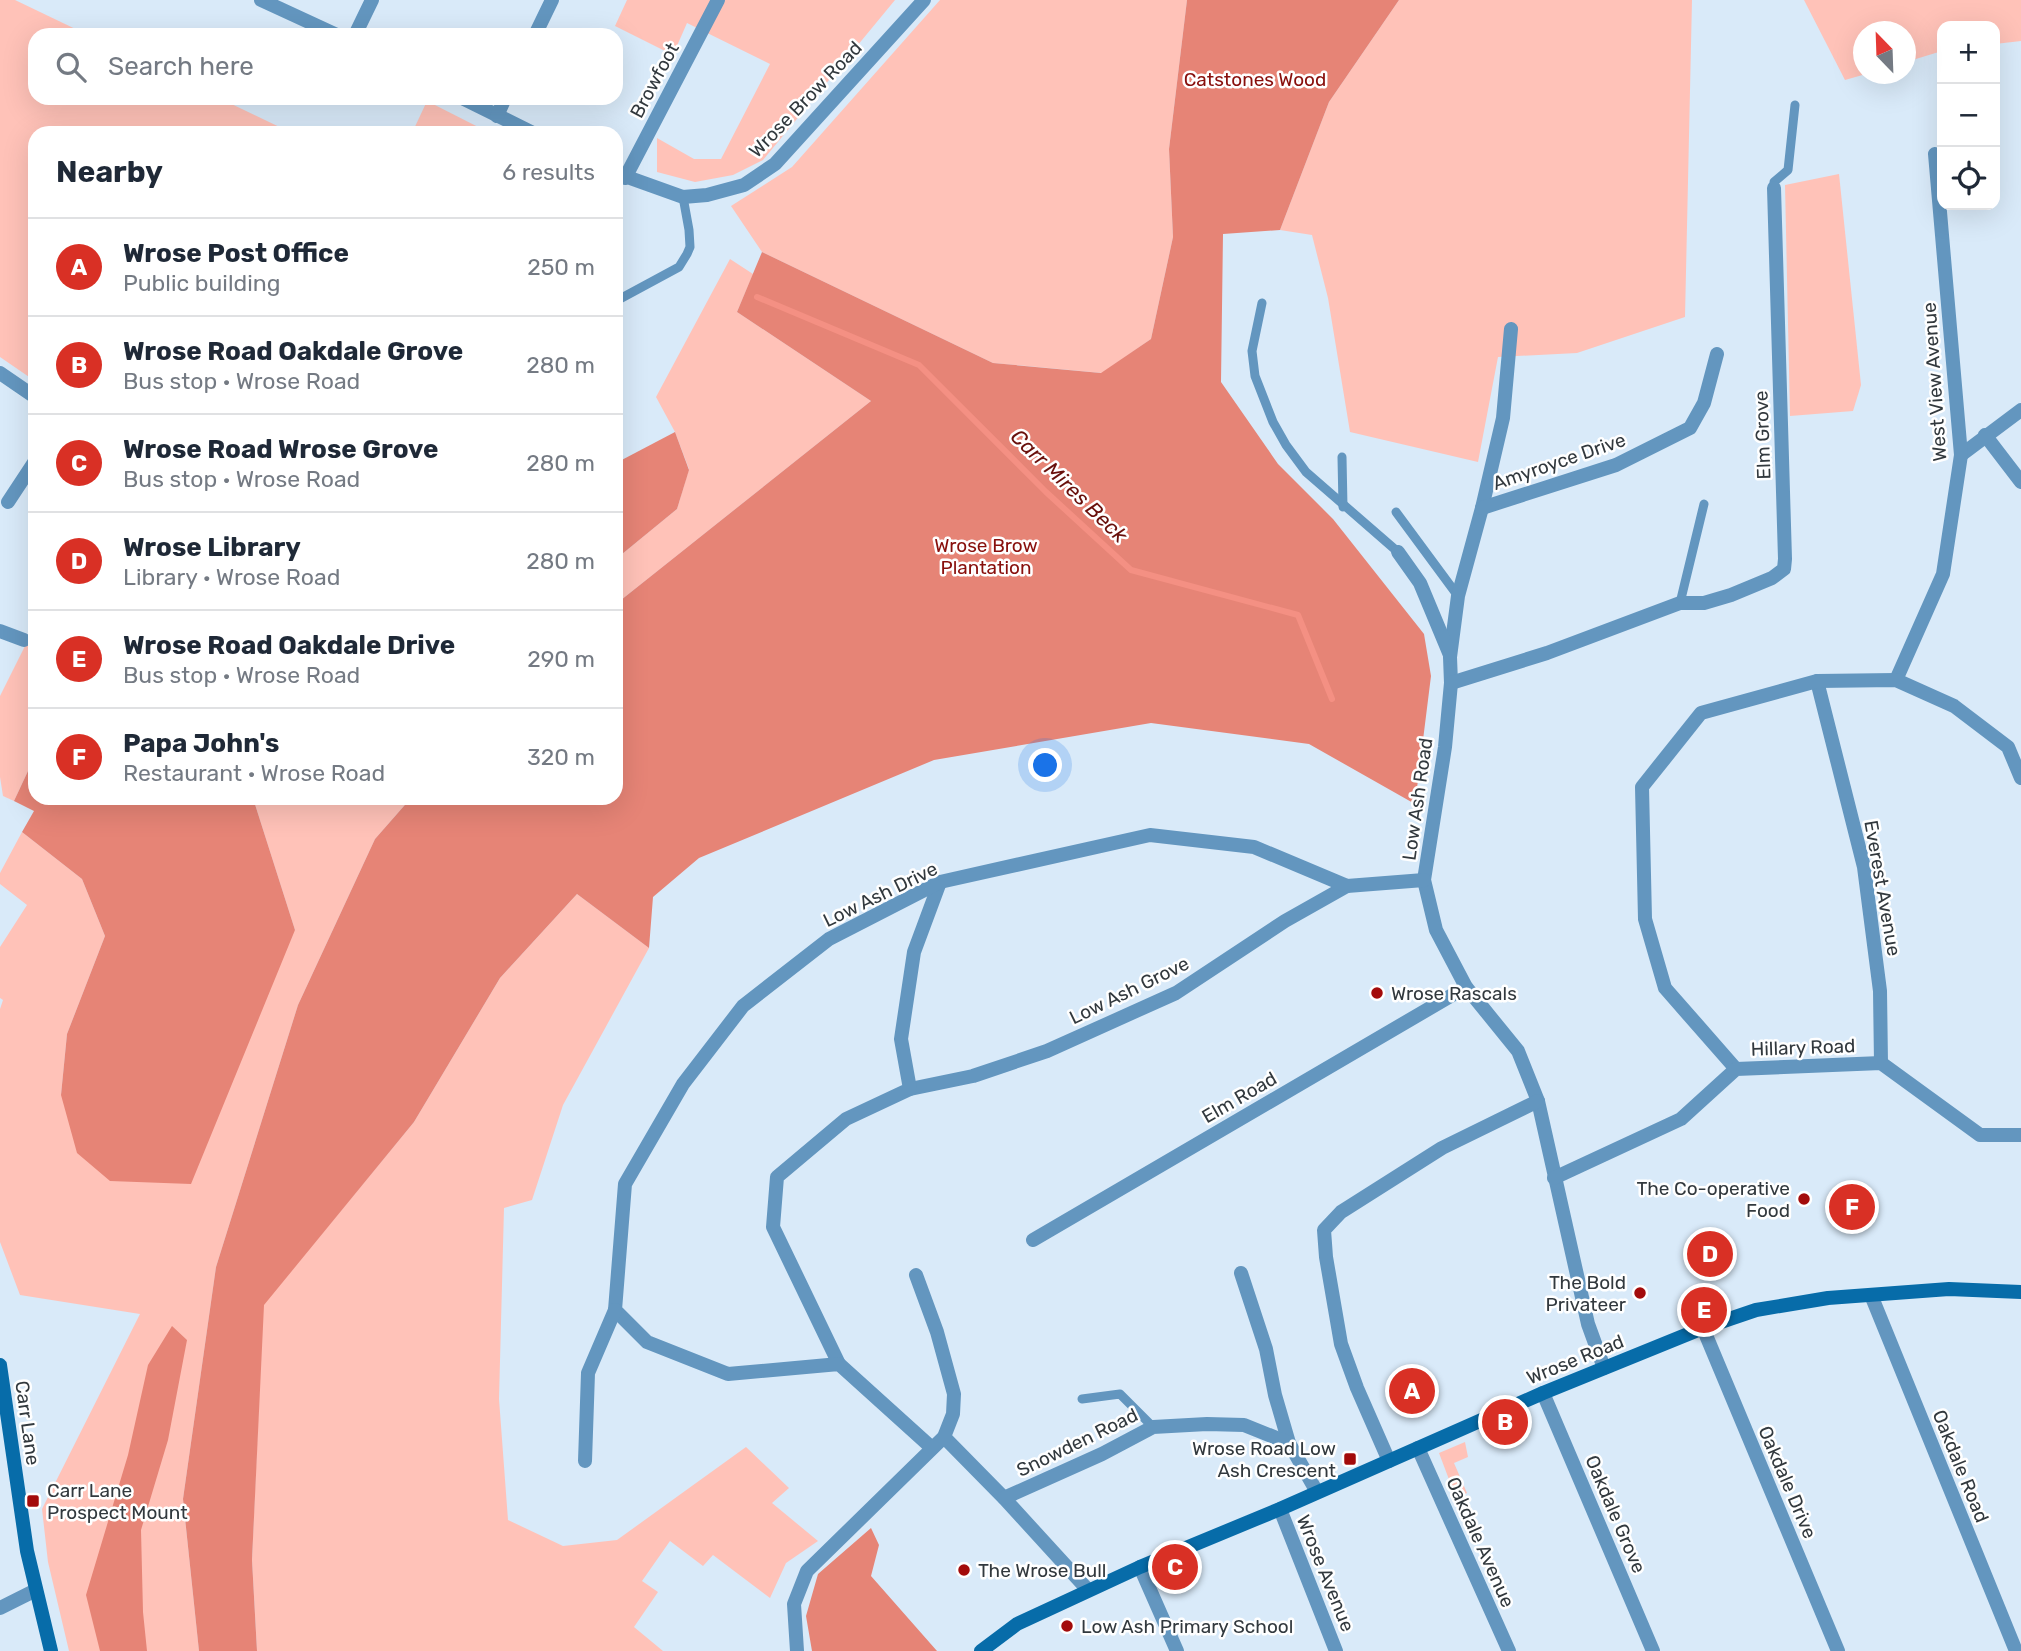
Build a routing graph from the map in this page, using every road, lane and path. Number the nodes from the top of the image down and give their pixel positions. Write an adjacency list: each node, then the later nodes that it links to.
1 (261, 0): 6 (street)
2 (372, 0): 7 (street)
3 (552, 0): 8 (street)
4 (718, 0): 15 (street, Browfoot)
5 (925, 0): 18 (street, Wrose Brow Road)
6 (322, 28)
7 (358, 28)
8 (538, 28)
9 (476, 105): 12 (street)
10 (502, 105): 12 (street)
11 (1795, 105): 17 (lane)
12 (497, 116): 13 (street)
13 (518, 126)
14 (1936, 154): 27 (street, West View Avenue)
15 (623, 171)
16 (623, 176): 18 (street, Wrose Brow Road)
17 (1774, 188): 38 (street, Elm Grove)
18 (683, 197): 19 (lane)
19 (623, 297)
20 (1262, 303): 33 (lane)
21 (1511, 329): 34 (street, Low Ash Road)
22 (1717, 354): 34 (street, Amyroyce Drive)
23 (0, 373): 24 (street)
24 (28, 392)
25 (2021, 410): 26 (street)
26 (1985, 435): 27 (street); 30 (street)
27 (1961, 455): 42 (street, West View Avenue)
28 (1342, 457): 33 (lane)
29 (28, 472): 31 (street)
30 (2021, 482)
31 (8, 502)
32 (1704, 504): 38 (lane)
33 (1343, 507): 36 (lane)
34 (1482, 508): 37 (street, Low Ash Road)
35 (1396, 512): 37 (lane)
36 (1398, 552): 41 (street)
37 (1458, 596): 41 (street, Low Ash Road)
38 (1680, 603): 44 (street, Elm Grove)
39 (0, 631): 40 (street)
40 (24, 640)
41 (1450, 657): 44 (street, Low Ash Road)
42 (1896, 680): 43 (street); 45 (street)
43 (1817, 681): 50 (street, Everest Avenue); 51 (street)
44 (1451, 683): 46 (street, Low Ash Road)
45 (2021, 778)
46 (1424, 880): 48 (street, Low Ash Drive); 49 (street, Low Ash Road)
47 (940, 882): 48 (street, Low Ash Drive); 52 (street); 61 (street, Low Ash Drive)
48 (1347, 886): 52 (street, Low Ash Grove)
49 (1466, 987): 53 (street, Low Ash Road); 56 (street, Elm Road)
50 (1881, 1063): 51 (street, Hillary Road); 54 (street, Hillary Road)
51 (1736, 1069): 55 (street, Hillary Road)
52 (910, 1089): 63 (street, Low Ash Grove)
53 (1538, 1101): 55 (street, Low Ash Road); 74 (street)
54 (2021, 1135)
55 (1554, 1178): 65 (street, Low Ash Road)
56 (1032, 1240)
57 (1241, 1273): 70 (street)
58 (916, 1275): 69 (street)
59 (2021, 1292): 60 (street, Wrose Road)
60 (1871, 1295): 62 (street, Wrose Road); 90 (street, Oakdale Road)
61 (615, 1310): 63 (street); 73 (street, Low Ash Drive)
62 (1703, 1328): 65 (street, Wrose Road); 89 (street, Oakdale Drive)
63 (839, 1364): 71 (street)
64 (0, 1365): 79 (street, Carr Lane)
65 (1604, 1368): 66 (street, Wrose Road)
66 (1543, 1393): 72 (street, Wrose Road); 88 (street, Oakdale Grove)
67 (1082, 1399): 68 (lane)
68 (1153, 1427): 70 (street, Snowden Road); 76 (street, Snowden Road)
69 (944, 1437): 71 (street); 76 (street)
70 (1290, 1443): 75 (street)
71 (932, 1448): 83 (street)
72 (1418, 1448): 74 (street, Wrose Road); 87 (street, Oakdale Avenue)
73 (585, 1461)
74 (1389, 1461): 75 (street, Wrose Road)
75 (1317, 1492): 77 (street, Wrose Road)
76 (1004, 1498): 80 (street)
77 (1280, 1509): 78 (street, Wrose Road); 86 (street, Wrose Avenue)
78 (1140, 1567): 80 (street, Wrose Road); 85 (street)
79 (36, 1590): 81 (street); 82 (street, Carr Lane)
80 (1088, 1590): 84 (street, Wrose Road)
81 (0, 1608)
82 (51, 1651)
83 (797, 1651)
84 (981, 1651)
85 (1177, 1651)
86 (1336, 1651)
87 (1509, 1651)
88 (1653, 1651)
89 (1838, 1651)
90 (2015, 1651)

